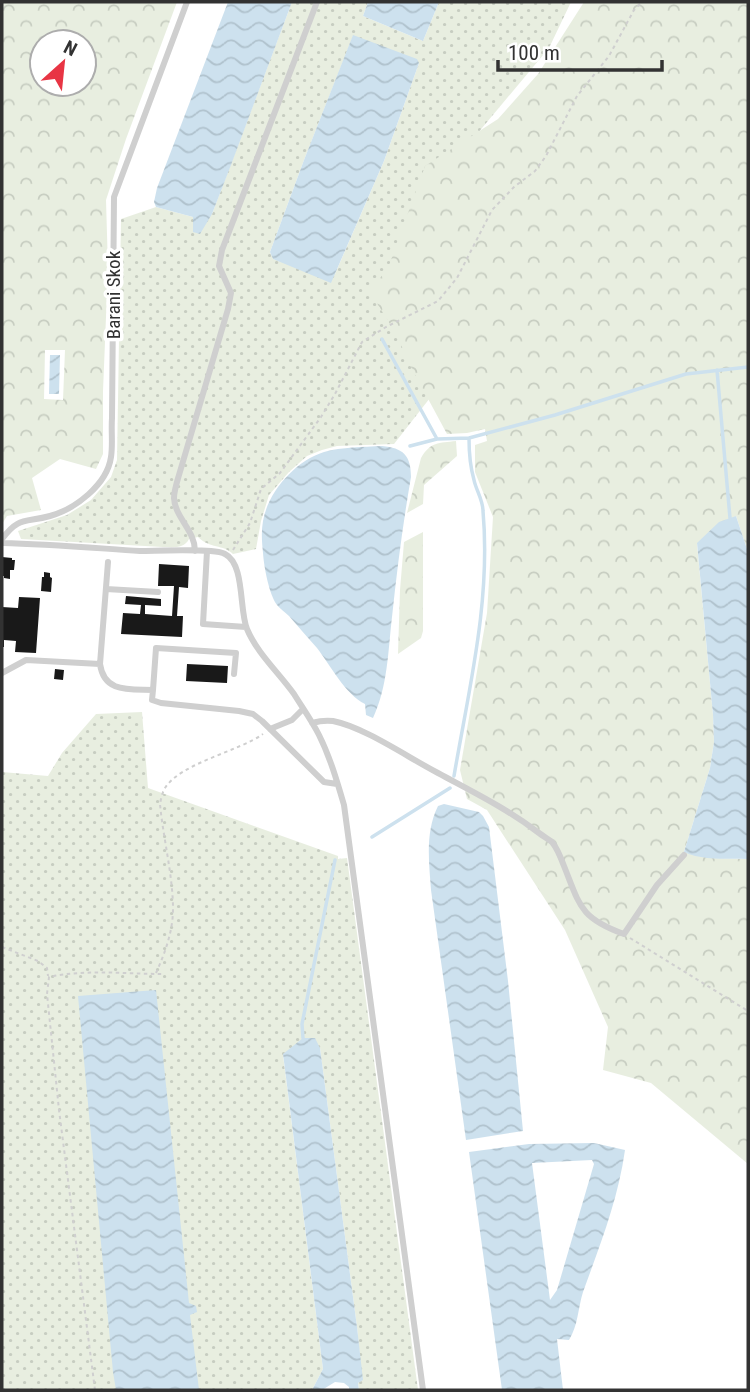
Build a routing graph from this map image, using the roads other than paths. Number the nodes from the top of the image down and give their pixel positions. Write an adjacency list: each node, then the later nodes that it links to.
1 (187, 2): 3 (lane, Barani Skok)
2 (317, 2): 4 (lane)
3 (2, 541): 4 (lane)
4 (195, 551): 5 (lane)
5 (207, 551): 9 (lane); 9 (lane)
6 (108, 562): 7 (lane)
7 (106, 589): 8 (lane); 10 (lane)
8 (158, 592)
9 (246, 627): 14 (lane)
10 (100, 664): 11 (lane); 13 (lane)
11 (2, 673)
12 (234, 674): 13 (lane)
13 (153, 690): 16 (lane)
14 (303, 709): 15 (lane); 16 (lane)
15 (312, 723): 17 (lane); 18 (lane)
16 (270, 729): 17 (lane)
17 (337, 784): 19 (lane)
18 (684, 855)
19 (423, 1390)

